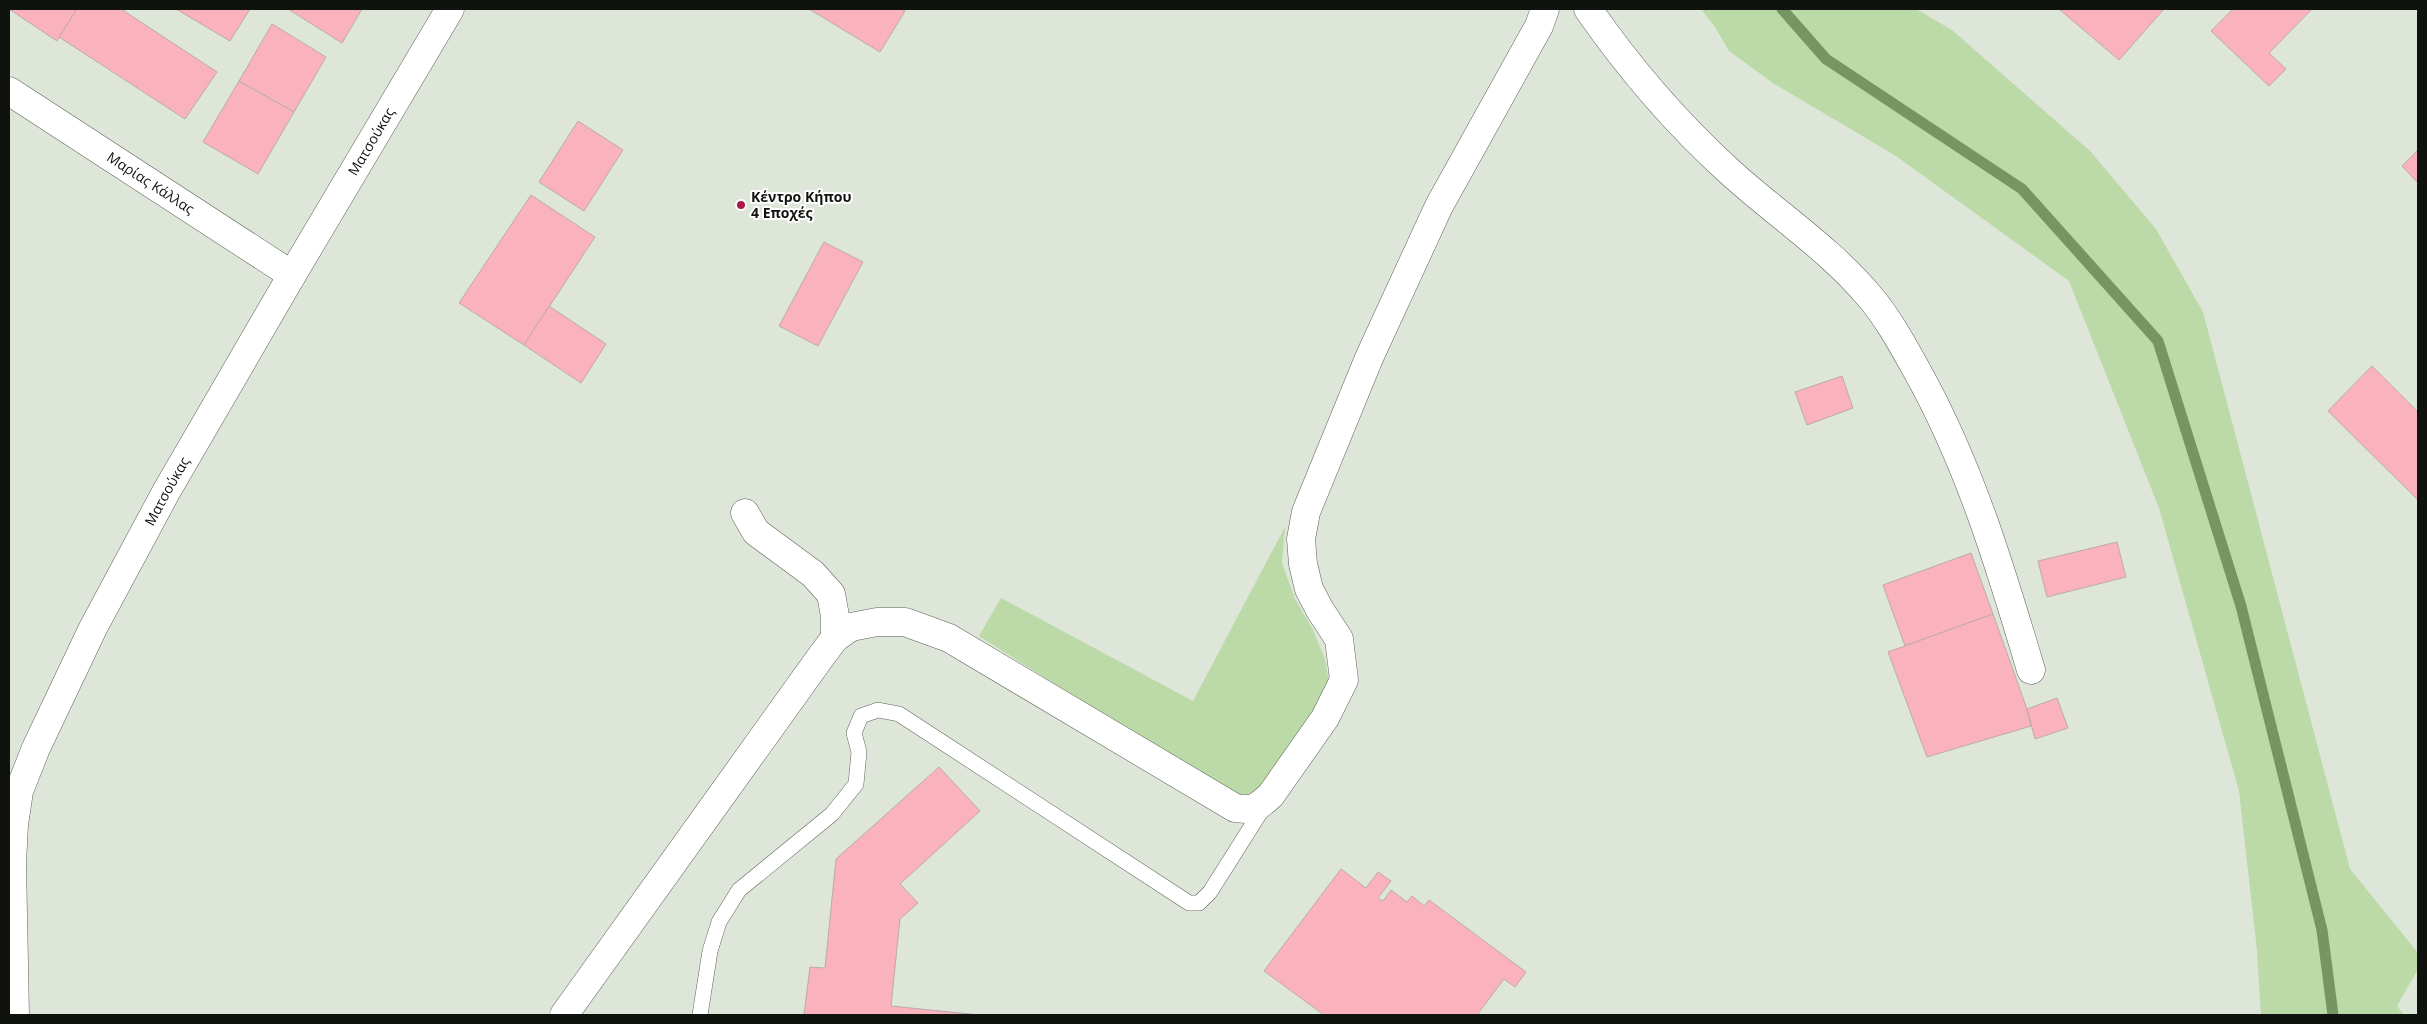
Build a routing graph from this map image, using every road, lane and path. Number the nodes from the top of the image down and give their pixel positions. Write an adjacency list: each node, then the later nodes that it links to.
1 (450, 9): 5 (street, Ματσούκας)
2 (1545, 9): 9 (street)
3 (1588, 9): 8 (street)
4 (9, 91): 5 (street, Μαρίας Κάλλας)
5 (292, 275): 10 (street, Ματσούκας)
6 (745, 513): 7 (street)
7 (835, 638): 9 (street); 12 (street)
8 (2032, 670)
9 (1270, 795): 13 (lane)
10 (12, 809): 11 (street, Ματσούκας)
11 (15, 1015)
12 (564, 1015)
13 (700, 1015)

